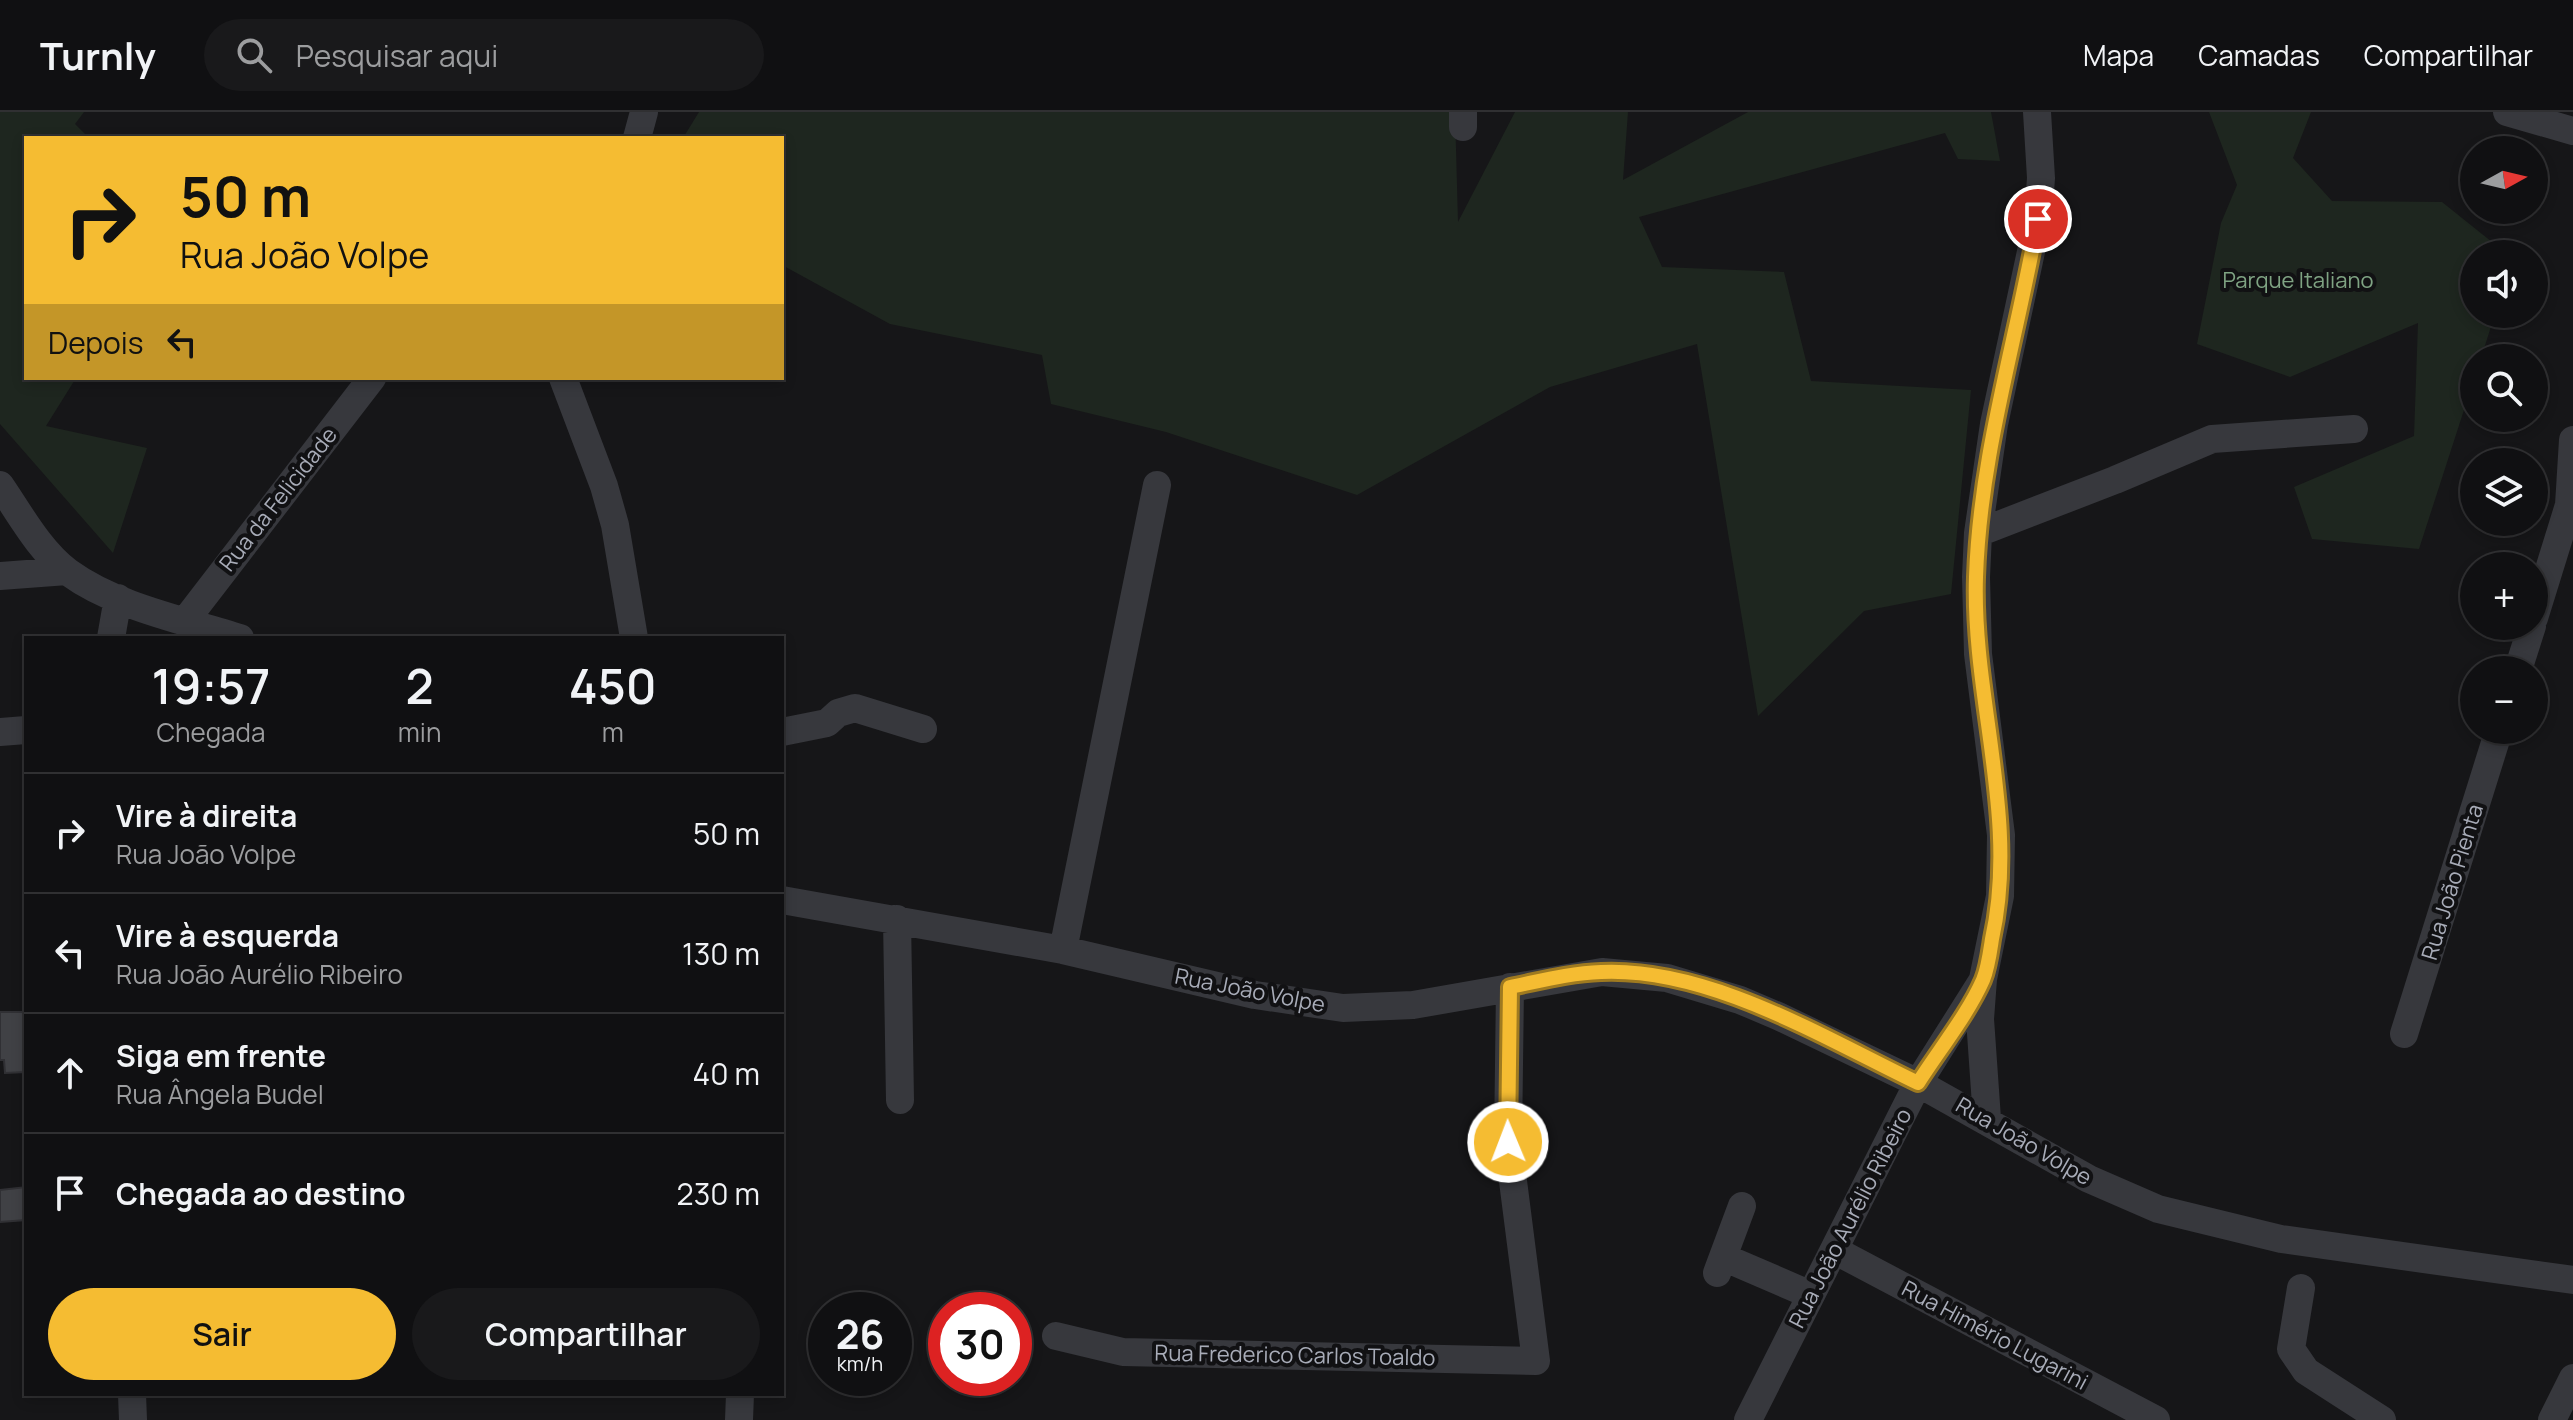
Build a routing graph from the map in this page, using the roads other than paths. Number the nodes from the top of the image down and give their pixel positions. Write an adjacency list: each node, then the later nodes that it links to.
1 (644, 112): 5 (street)
2 (2037, 112): 12 (street)
3 (2507, 112): 4 (street)
4 (2573, 131)
5 (638, 136)
6 (370, 380): 17 (street, Rua da Felicidade)
7 (564, 380): 20 (street)
8 (2354, 429): 12 (street)
9 (2573, 440): 14 (street)
10 (0, 485): 13 (street)
11 (1157, 485): 28 (street)
12 (1978, 533): 29 (street)
13 (67, 571): 15 (street); 16 (street)
14 (2548, 573)
15 (0, 576)
16 (118, 598): 17 (street); 18 (street)
17 (185, 621): 19 (street)
18 (111, 636)
19 (234, 636)
20 (634, 636)
21 (923, 729): 24 (street)
22 (24, 730): 23 (street)
23 (0, 732)
24 (784, 732)
25 (2495, 744): 31 (street, Rua João Pienta)
26 (784, 900): 27 (street, Rua João Volpe)
27 (897, 919): 28 (street, Rua João Volpe); 33 (street)
28 (1063, 950): 30 (street, Rua João Volpe)
29 (1983, 979): 32 (street, Rua João Aurélio Ribeiro); 34 (street)
30 (1510, 987): 32 (street, Rua João Volpe); 40 (street, Rua Frederico Carlos Toaldo)
31 (2404, 1034)
32 (1918, 1083): 34 (street, Rua João Volpe); 36 (street, Rua João Aurélio Ribeiro)
33 (900, 1100)
34 (1987, 1119): 37 (street, Rua João Volpe)
35 (1742, 1206): 39 (street)
36 (1834, 1250): 39 (street, Rua João Aurélio Ribeiro); 47 (street, Rua Himério Lugarini)
37 (2573, 1280)
38 (2301, 1288): 48 (street)
39 (1811, 1295): 46 (street, Rua João Aurélio Ribeiro)
40 (1056, 1336)
41 (2573, 1378): 49 (street)
42 (132, 1396): 44 (street)
43 (740, 1396): 45 (street)
44 (133, 1420)
45 (739, 1420)
46 (1748, 1420)
47 (2156, 1420)
48 (2382, 1420)
49 (2552, 1420)

